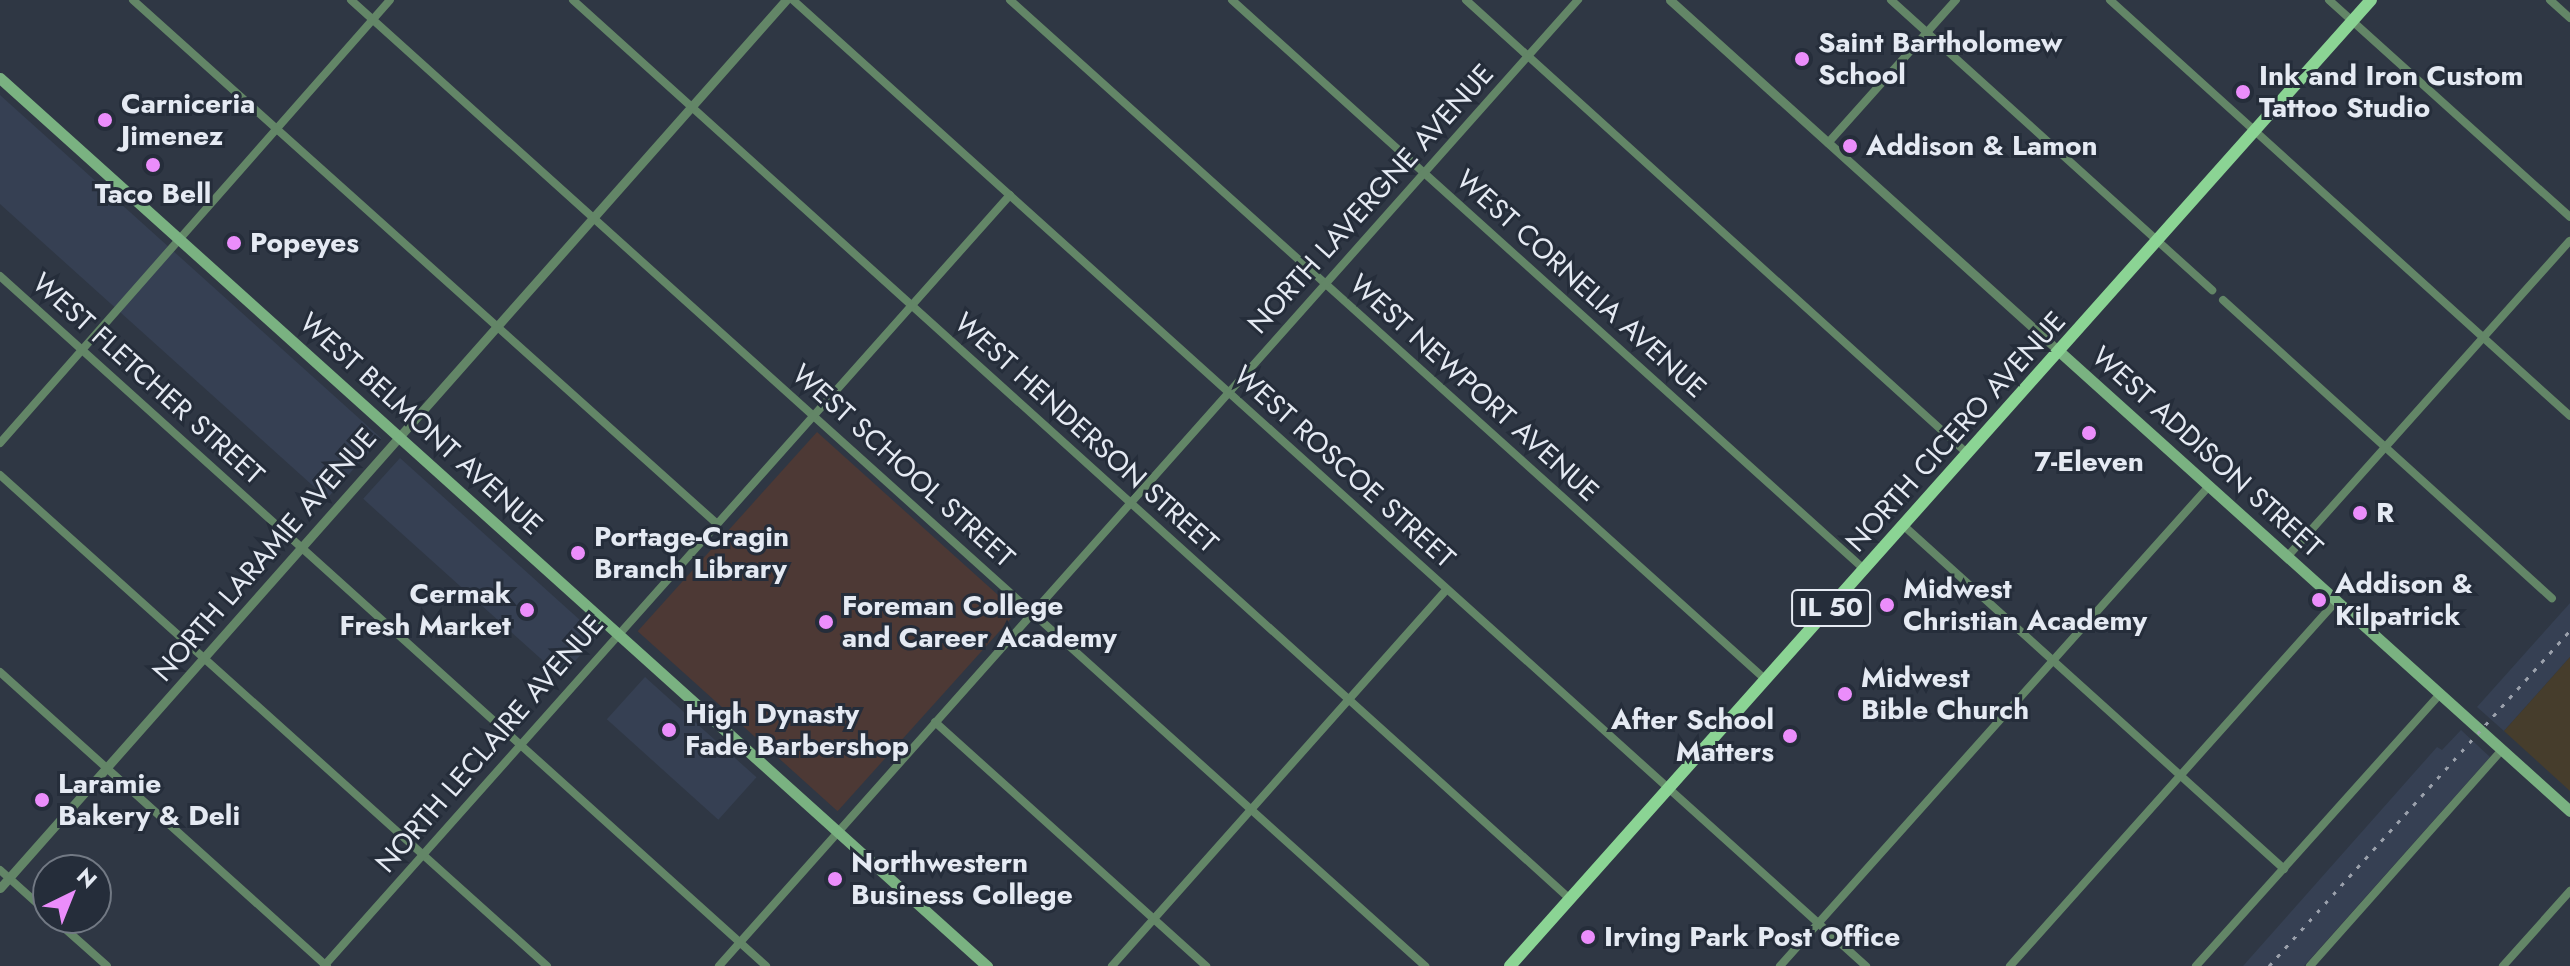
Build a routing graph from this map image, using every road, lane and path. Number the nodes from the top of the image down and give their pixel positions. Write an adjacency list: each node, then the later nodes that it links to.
1 (133, 0): 25 (street)
2 (351, 0): 19 (street, WEST SCHOOL STREET)
3 (390, 0): 19 (street)
4 (573, 0): 24 (street, WEST HENDERSON STREET)
5 (786, 0): 24 (street, NORTH LARAMIE AVENUE)
6 (793, 0): 29 (street, WEST ROSCOE STREET)
7 (1010, 0): 36 (street, WEST NEWPORT AVENUE)
8 (1232, 0): 28 (street, WEST CORNELIA AVENUE)
9 (1466, 0): 22 (street)
10 (1578, 0): 22 (street, NORTH LAVERGNE AVENUE)
11 (1670, 0): 27 (street, WEST ADDISON STREET)
12 (1891, 0): 21 (street)
13 (1956, 0): 21 (street)
14 (2110, 0): 26 (street)
15 (2329, 0): 20 (street)
16 (2371, 0): 20 (main road, NORTH CICERO AVENUE / IL 50)
17 (2550, 0): 18 (street)
18 (2570, 18)
19 (373, 20): 25 (street); 31 (street, WEST SCHOOL STREET)
20 (2352, 21): 26 (main road, NORTH CICERO AVENUE / IL 50); 30 (street)
21 (1927, 33): 27 (street); 33 (street)
22 (1528, 56): 28 (street, NORTH LAVERGNE AVENUE); 50 (street)
23 (0, 78): 32 (main road, WEST BELMONT AVENUE)
24 (691, 107): 31 (street, NORTH LARAMIE AVENUE); 39 (street, WEST HENDERSON STREET)
25 (276, 128): 32 (street); 40 (street)
26 (2255, 131): 33 (main road, NORTH CICERO AVENUE / IL 50); 41 (street)
27 (1828, 143): 43 (street, WEST ADDISON STREET)
28 (1424, 173): 36 (street, NORTH LAVERGNE AVENUE); 58 (street, WEST CORNELIA AVENUE)
29 (1010, 195): 39 (street, NORTH LECLAIRE AVENUE); 44 (street, WEST ROSCOE STREET)
30 (2570, 217)
31 (593, 218): 40 (street, NORTH LARAMIE AVENUE); 45 (street, WEST SCHOOL STREET)
32 (179, 239): 42 (street); 47 (main road, WEST BELMONT AVENUE)
33 (2158, 241): 37 (street); 43 (main road, NORTH CICERO AVENUE / IL 50)
34 (2570, 241): 41 (street)
35 (0, 276): 42 (street, WEST FLETCHER STREET)
36 (1326, 283): 44 (street, NORTH LAVERGNE AVENUE); 67 (street, WEST NEWPORT AVENUE)
37 (2212, 290)
38 (2223, 300): 49 (street)
39 (911, 305): 45 (street, NORTH LECLAIRE AVENUE); 53 (street, WEST HENDERSON STREET)
40 (497, 326): 47 (street, NORTH LARAMIE AVENUE); 54 (street)
41 (2483, 338): 46 (street); 49 (street)
42 (82, 351): 48 (street); 56 (street, WEST FLETCHER STREET)
43 (2060, 352): 50 (main road, NORTH CICERO AVENUE / IL 50); 52 (main road, WEST ADDISON STREET)
44 (1229, 392): 53 (street, NORTH LAVERGNE AVENUE); 59 (street, WEST ROSCOE STREET)
45 (813, 414): 54 (street, NORTH LECLAIRE AVENUE); 62 (street, WEST SCHOOL STREET)
46 (2570, 416)
47 (399, 436): 56 (street, NORTH LARAMIE AVENUE); 63 (main road, WEST BELMONT AVENUE)
48 (0, 443)
49 (2386, 447): 57 (street); 60 (street)
50 (1968, 454): 55 (main road, NORTH CICERO AVENUE / IL 50)
51 (0, 475): 64 (street)
52 (2209, 486): 57 (main road, WEST ADDISON STREET); 65 (street)
53 (1130, 503): 62 (street, NORTH LAVERGNE AVENUE); 69 (street, WEST HENDERSON STREET)
54 (716, 523): 63 (street, NORTH LECLAIRE AVENUE)
55 (1904, 526): 58 (main road, NORTH CICERO AVENUE / IL 50); 65 (street)
56 (302, 546): 64 (street, NORTH LARAMIE AVENUE); 71 (street, WEST FLETCHER STREET)
57 (2287, 557): 61 (main road, WEST ADDISON STREET)
58 (1865, 570): 67 (main road, NORTH CICERO AVENUE / IL 50)
59 (1447, 589): 69 (street); 75 (street, WEST ROSCOE STREET)
60 (2552, 598)
61 (2336, 601): 68 (main road, WEST ADDISON STREET); 74 (street)
62 (1032, 613): 70 (street, NORTH LAVERGNE AVENUE); 76 (street, WEST SCHOOL STREET)
63 (617, 633): 71 (street, NORTH LECLAIRE AVENUE); 78 (main road, WEST BELMONT AVENUE)
64 (204, 658): 73 (street, NORTH LARAMIE AVENUE); 79 (street)
65 (2053, 660): 74 (street); 88 (street)
66 (0, 672): 73 (street)
67 (1766, 680): 75 (main road, NORTH CICERO AVENUE / IL 50)
68 (2440, 694): 72 (main road, WEST ADDISON STREET); 80 (street)
69 (1349, 700): 76 (street); 86 (street, WEST HENDERSON STREET)
70 (935, 722): 78 (street, NORTH LAVERGNE AVENUE); 87 (street)
71 (520, 743): 79 (street, NORTH LECLAIRE AVENUE); 90 (street, WEST FLETCHER STREET)
72 (2502, 750): 77 (main road, WEST ADDISON STREET); 105 (street)
73 (107, 768): 82 (street, NORTH LARAMIE AVENUE); 92 (street)
74 (2180, 775): 80 (street); 103 (street)
75 (1669, 789): 86 (main road, NORTH CICERO AVENUE / IL 50); 88 (street, WEST ROSCOE STREET)
76 (1252, 809): 87 (street); 99 (street, WEST SCHOOL STREET)
77 (2570, 811)
78 (838, 831): 90 (street, NORTH LAVERGNE AVENUE); 96 (main road, WEST BELMONT AVENUE)
79 (422, 854): 92 (street, NORTH LECLAIRE AVENUE); 93 (street)
80 (2284, 869): 104 (street)
81 (0, 870): 82 (street)
82 (9, 878): 83 (street, NORTH LARAMIE AVENUE); 85 (street)
83 (0, 888)
84 (2570, 891): 106 (street)
85 (32, 899)
86 (1570, 899): 100 (main road, NORTH CICERO AVENUE / IL 50)
87 (1154, 919): 97 (street); 98 (street)
88 (1818, 923): 101 (street); 102 (street, WEST ROSCOE STREET)
89 (71, 934): 91 (street)
90 (740, 942): 94 (street, NORTH LAVERGNE AVENUE); 95 (street, WEST FLETCHER STREET)
91 (107, 966)
92 (325, 966)
93 (547, 966)
94 (719, 966)
95 (766, 966)
96 (987, 966)
97 (1112, 966)
98 (1206, 966)
99 (1425, 966)
100 (1510, 966)
101 (1780, 966)
102 (1866, 966)
103 (2010, 966)
104 (2196, 966)
105 (2310, 966)
106 (2503, 966)

